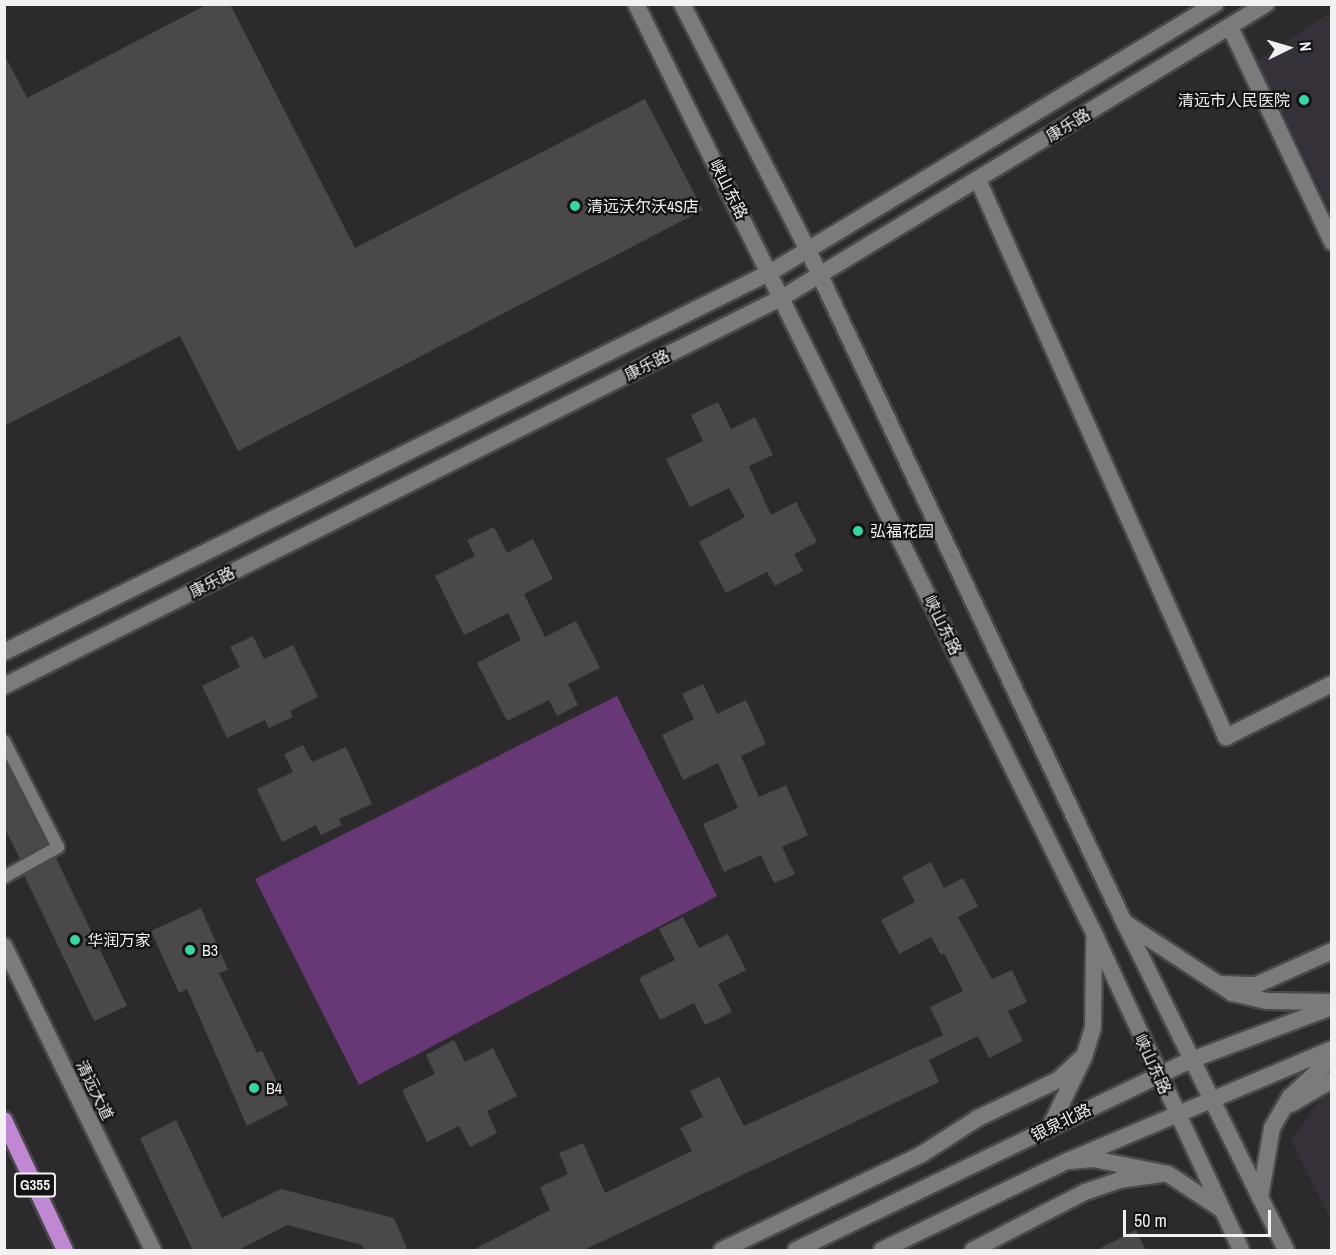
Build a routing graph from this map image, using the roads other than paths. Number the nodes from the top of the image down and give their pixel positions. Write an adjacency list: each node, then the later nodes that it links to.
1 (636, 4): 9 (street, 峡山东路)
2 (682, 4): 8 (street)
3 (1215, 4): 8 (street, 康乐路)
4 (1266, 4): 5 (street, 康乐路)
5 (1230, 27): 6 (street, 康乐路); 7 (street)
6 (978, 180): 10 (street, 康乐路); 13 (street)
7 (1332, 242)
8 (808, 250): 9 (street, 康乐路); 10 (street)
9 (771, 272): 11 (street, 峡山东路); 12 (street, 康乐路)
10 (820, 276): 11 (street, 康乐路); 17 (street)
11 (783, 297): 14 (street, 康乐路); 18 (street, 峡山东路)
12 (4, 652)
13 (1332, 684)
14 (4, 686)
15 (4, 741): 16 (lane)
16 (4, 877)
17 (1124, 922): 21 (street); 27 (street)
18 (1094, 933): 25 (street); 28 (street, 峡山东路)
19 (4, 946): 40 (street, 清远大道)
20 (1332, 951): 21 (street)
21 (1210, 981): 22 (street)
22 (1332, 1002)
23 (1332, 1007): 27 (street, 银泉北路)
24 (1332, 1049): 30 (street)
25 (1084, 1057): 33 (street); 41 (street)
26 (1332, 1058): 34 (street)
27 (1191, 1060): 28 (street, 银泉北路); 30 (street)
28 (1157, 1075): 31 (street, 峡山东路); 33 (street, 银泉北路)
29 (1332, 1080): 34 (street)
30 (1212, 1101): 31 (street); 37 (street)
31 (1178, 1117): 35 (street); 38 (street, 峡山东路)
32 (4, 1120): 39 (highway, G355)
33 (1050, 1127): 42 (street, 银泉北路)
34 (1272, 1128): 37 (street)
35 (1067, 1161): 36 (street); 43 (street)
36 (1168, 1174): 38 (street); 44 (street)
37 (1260, 1197): 46 (street)
38 (1221, 1209): 45 (street, 峡山东路)
39 (65, 1251)
40 (153, 1251)
41 (722, 1251)
42 (796, 1251)
43 (882, 1251)
44 (973, 1251)
45 (1241, 1251)
46 (1286, 1251)

